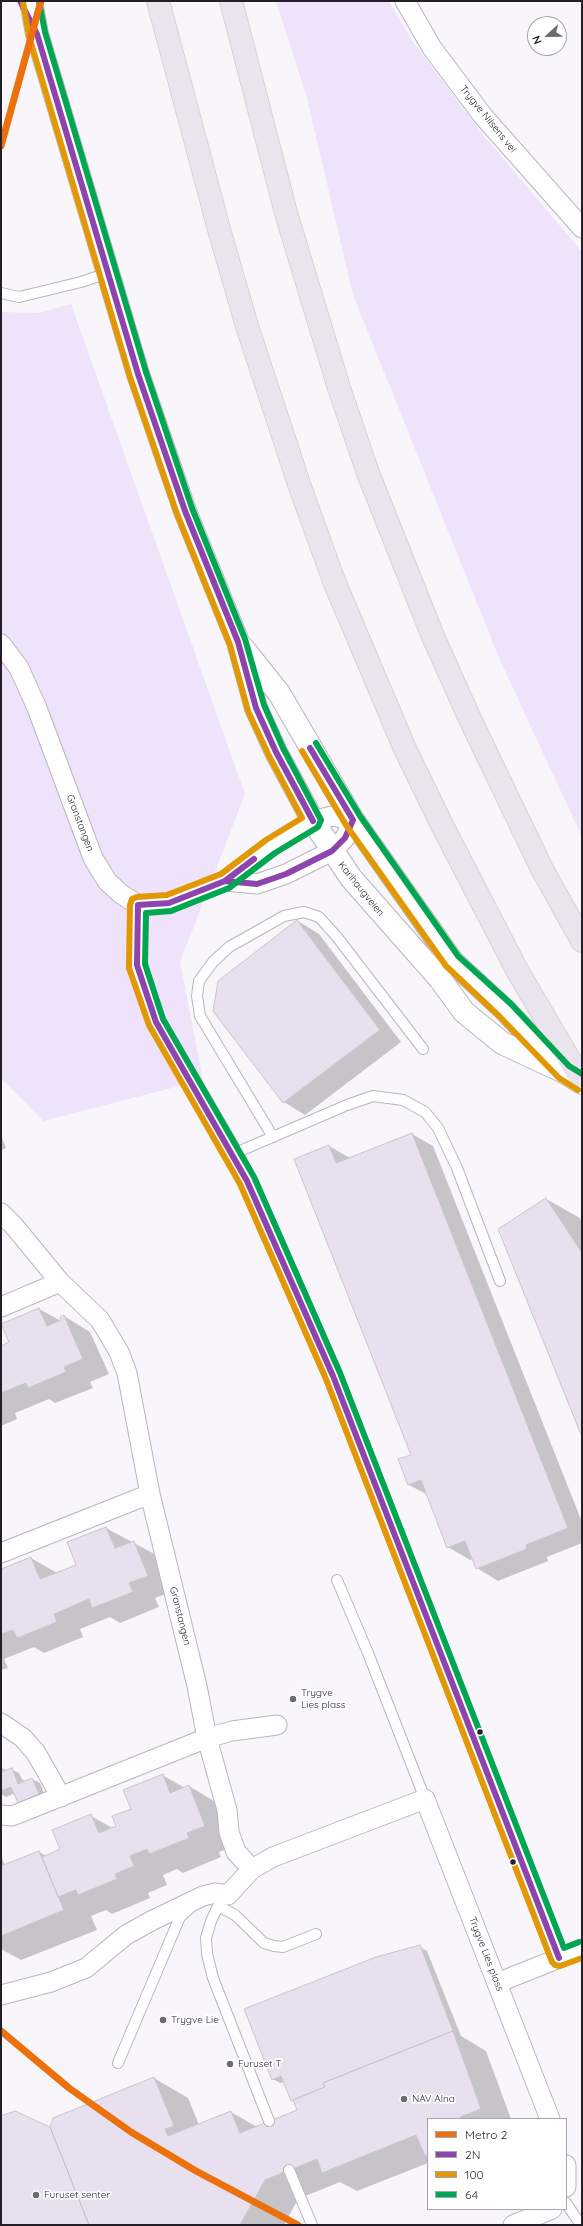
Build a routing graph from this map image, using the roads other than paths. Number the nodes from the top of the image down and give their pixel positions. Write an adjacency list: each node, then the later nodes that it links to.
1 (20, 1): 6 (main road, Karihaugveien)
2 (31, 1): 6 (main road, Karihaugveien)
3 (158, 1): 19 (highway)
4 (231, 1): 17 (highway)
5 (405, 1): 7 (street, Trygve Nilsens vei)
6 (37, 34): 8 (main road, Karihaugveien)
7 (582, 228)
8 (108, 274): 9 (lane); 10 (main road, Karihaugveien)
9 (1, 293)
10 (238, 642): 12 (main road, Karihaugveien); 13 (main road, Karihaugveien)
11 (1, 644): 16 (street, Granstangen)
12 (353, 820): 13 (street); 14 (street); 19 (main road, Karihaugveien)
13 (313, 821): 14 (main road, Karihaugveien); 15 (street)
14 (332, 851): 15 (street); 19 (main road, Karihaugveien)
15 (225, 881): 16 (street)
16 (138, 905): 21 (street)
17 (582, 941)
18 (423, 1049): 20 (lane)
19 (576, 1078)
20 (273, 1137): 21 (lane); 24 (lane)
21 (233, 1154): 39 (street)
22 (1, 1213): 23 (street, Granstangen)
23 (60, 1282): 25 (street); 26 (street, Granstangen)
24 (500, 1282)
25 (1, 1307)
26 (150, 1494): 27 (street); 31 (street, Granstangen)
27 (1, 1553)
28 (337, 1580): 33 (lane)
29 (1, 1723): 32 (street)
30 (277, 1725): 31 (street)
31 (207, 1738): 32 (street); 35 (street, Granstangen)
32 (61, 1797): 34 (street)
33 (425, 1799): 35 (street); 40 (street, Trygve Lies plass)
34 (1, 1814)
35 (252, 1869): 36 (street)
36 (216, 1899): 37 (lane); 41 (street); 42 (lane); 44 (lane)
37 (316, 1934)
38 (582, 1949): 39 (street)
39 (559, 1958): 40 (street)
40 (497, 1983): 43 (street, Trygve Lies plass)
41 (1, 1995)
42 (118, 2063)
43 (550, 2118)
44 (269, 2121)
45 (289, 2170): 48 (lane)
46 (567, 2204): 50 (lane)
47 (550, 2210): 49 (street)
48 (312, 2225)
49 (513, 2225)
50 (581, 2225)

